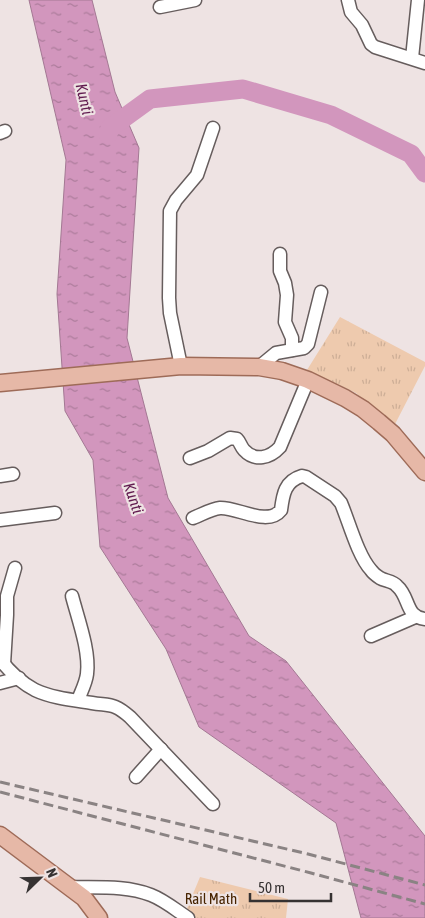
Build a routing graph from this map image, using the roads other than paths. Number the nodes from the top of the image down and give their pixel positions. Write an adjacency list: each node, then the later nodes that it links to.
1 (195, 0): 4 (street)
2 (348, 0): 5 (street)
3 (418, 0): 5 (street)
4 (160, 7)
5 (412, 58): 6 (street)
6 (425, 63)
7 (213, 128): 11 (street)
8 (280, 254): 10 (street)
9 (321, 292): 10 (street)
10 (292, 350): 12 (street)
11 (182, 366): 12 (main road); 14 (main road)
12 (259, 367): 13 (main road)
13 (308, 380): 15 (street); 16 (main road)
14 (0, 383)
15 (190, 458)
16 (425, 472)
17 (55, 513): 19 (street)
18 (193, 518): 22 (street)
19 (0, 520)
20 (15, 568): 24 (street)
21 (72, 596): 27 (street)
22 (420, 618): 23 (street)
23 (371, 636)
24 (2, 662): 25 (street)
25 (18, 678): 26 (street); 27 (street)
26 (0, 683)
27 (78, 700): 28 (street)
28 (161, 749): 29 (street); 30 (street)
29 (136, 776)
30 (213, 804)
31 (0, 835): 32 (main road)
32 (69, 887): 33 (main road); 34 (street)
33 (99, 918)
34 (188, 918)

